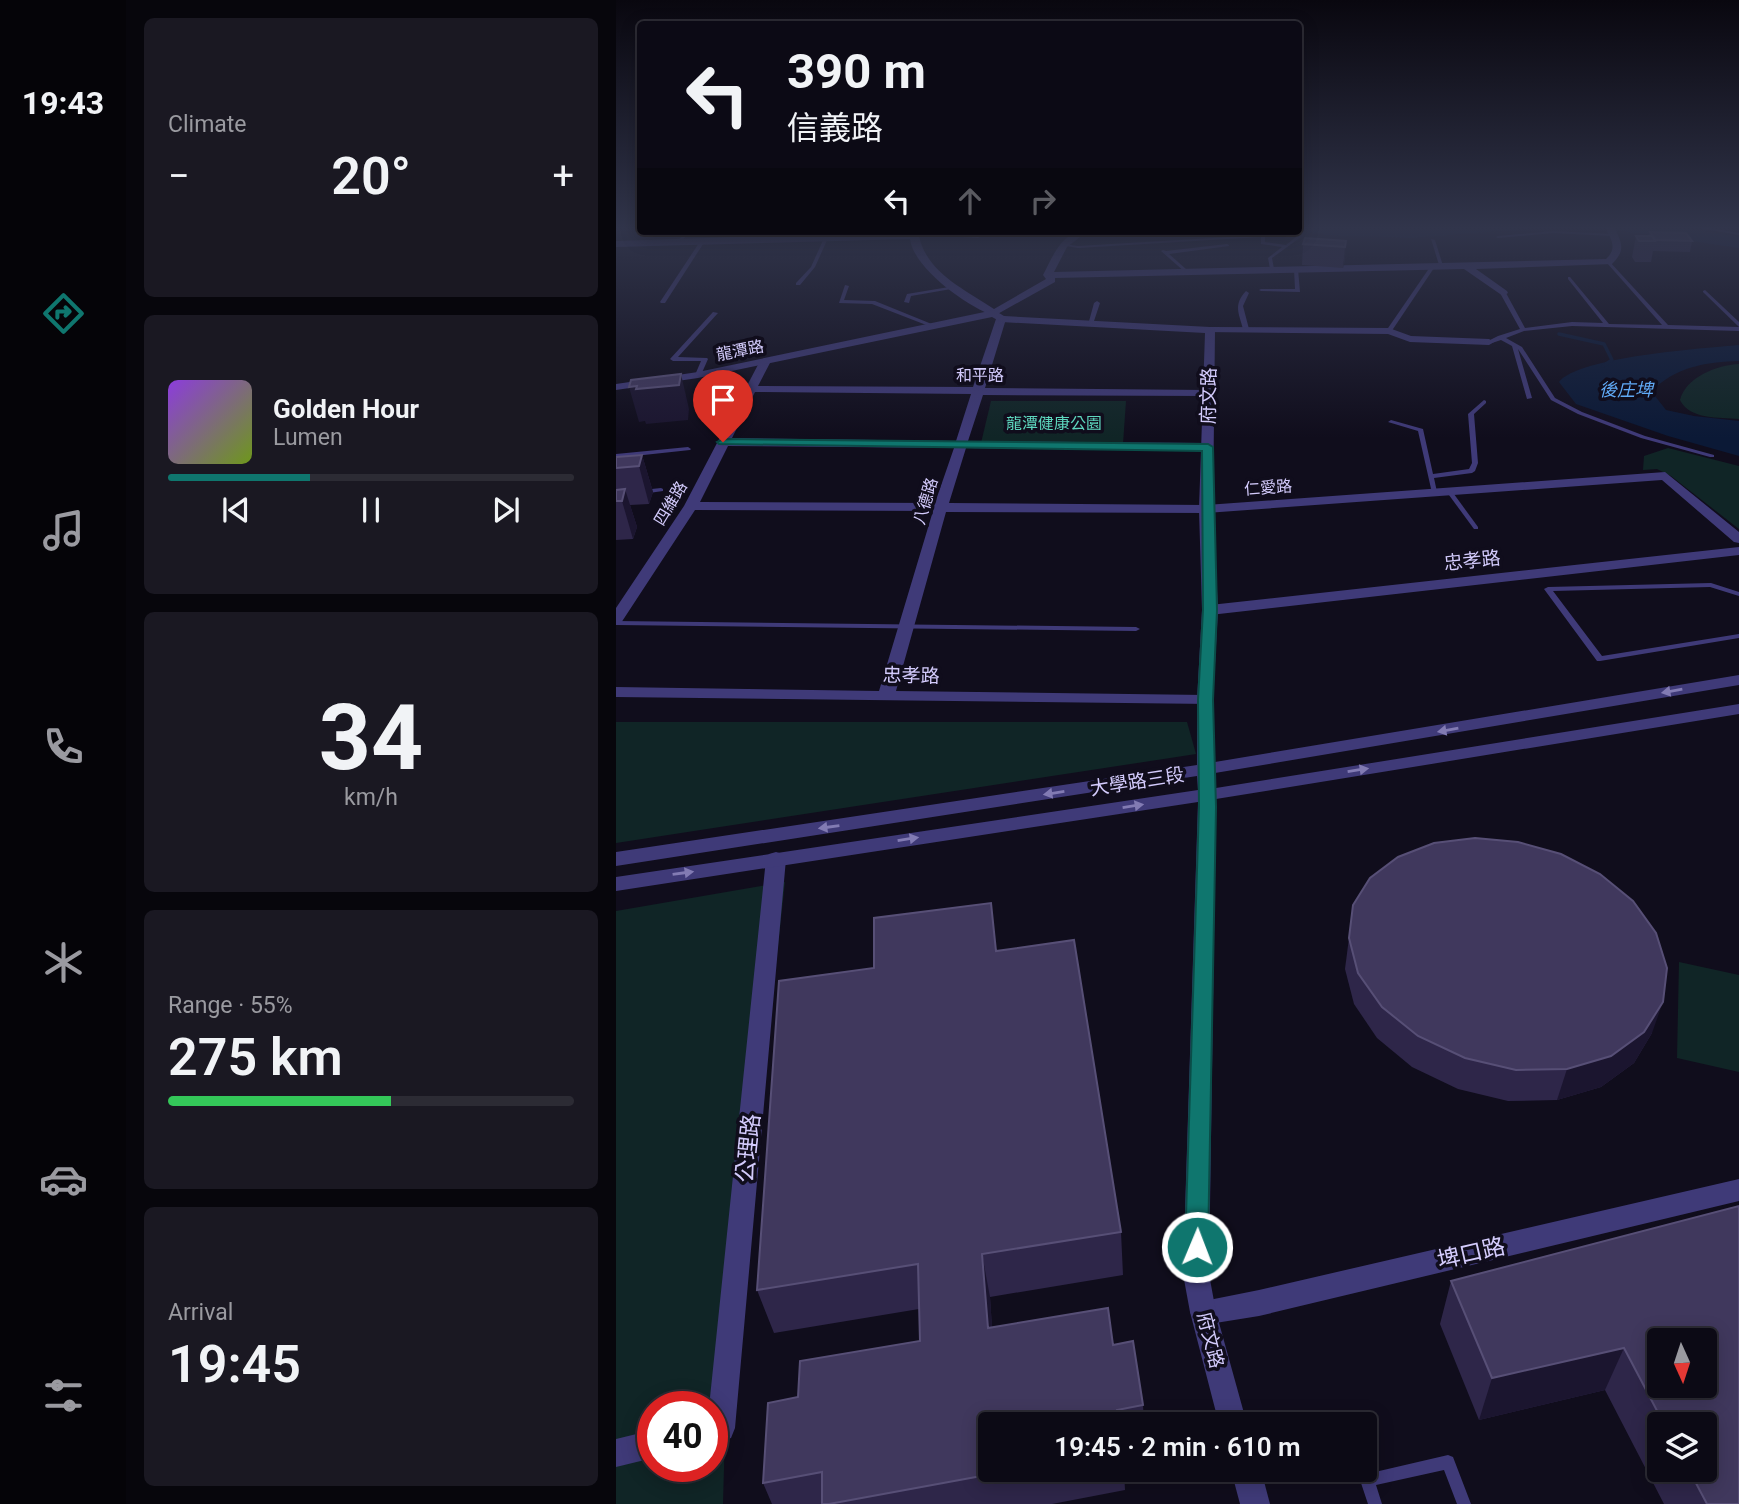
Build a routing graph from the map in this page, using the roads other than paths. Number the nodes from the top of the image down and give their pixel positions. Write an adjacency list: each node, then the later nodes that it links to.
1 (666, 297): 12 (lane)
2 (843, 297): 19 (lane)
3 (908, 297): 13 (lane)
4 (970, 297): 16 (street)
5 (1025, 297): 16 (street, 龍潭路)
6 (1244, 297): 22 (lane)
7 (1415, 297): 25 (lane)
8 (1505, 297): 24 (lane)
9 (1585, 297): 18 (lane)
10 (1641, 297): 20 (lane)
11 (1711, 297): 21 (lane)
12 (663, 302)
13 (907, 302)
14 (1097, 303): 17 (lane)
15 (715, 313): 29 (lane)
16 (997, 316): 17 (street); 19 (street, 龍潭路); 32 (street, 八德路)
17 (1090, 324): 23 (street)
18 (1606, 325): 20 (lane); 24 (lane)
19 (936, 327): 28 (street, 龍潭路)
20 (1667, 327): 21 (lane)
21 (1739, 327)
22 (1245, 329): 23 (street); 25 (street)
23 (1210, 330): 33 (street, 府文路)
24 (1523, 330): 26 (lane)
25 (1389, 331): 26 (street)
26 (1495, 340): 27 (lane)
27 (1514, 345): 34 (lane); 42 (lane)
28 (765, 361): 29 (street, 龍潭路); 31 (street, 四維路)
29 (698, 375): 30 (street, 龍潭路)
30 (616, 387)
31 (752, 389): 32 (street, 和平路); 37 (street, 四維路)
32 (978, 391): 33 (street, 和平路); 38 (street, 八德路)
33 (1208, 393): 39 (street, 府文路)
34 (1529, 398)
35 (1484, 402): 43 (lane)
36 (1391, 422): 43 (lane)
37 (723, 442): 38 (street); 47 (street, 四維路)
38 (962, 445): 39 (street); 48 (street, 八德路)
39 (1208, 447): 49 (street, 府文路)
40 (688, 449): 41 (lane)
41 (616, 456)
42 (1712, 456)
43 (1431, 476): 45 (lane)
44 (661, 490): 46 (lane)
45 (1441, 492): 49 (street, 仁愛路); 50 (lane); 51 (street, 仁愛路)
46 (627, 493)
47 (691, 506): 48 (street, 仁愛路); 55 (street, 四維路)
48 (941, 507): 49 (street, 仁愛路); 56 (street, 八德路)
49 (1206, 509): 54 (street, 府文路)
50 (1476, 528)
51 (1739, 539)
52 (1739, 551): 54 (street, 忠孝路)
53 (1739, 594): 58 (lane)
54 (1210, 610): 62 (street, 府文路)
55 (616, 621): 56 (lane)
56 (906, 627): 57 (lane); 61 (street, 八德路)
57 (1136, 629)
58 (1739, 636)
59 (1739, 680): 64 (street, 大學路三段, one-way to 64)
60 (616, 692): 61 (street, 忠孝路)
61 (886, 696): 62 (street, 忠孝路)
62 (1205, 700): 64 (street, 府文路)
63 (1739, 709): 65 (street, 大學路三段, one-way to 63)
64 (1206, 770): 65 (street, 府文路); 66 (street, 大學路三段, one-way to 66)
65 (1207, 795): 67 (street, 大學路三段, one-way to 65); 70 (street, 府文路)
66 (616, 859)
67 (776, 859): 68 (street, 大學路三段, one-way to 67); 71 (street, 公理路)
68 (616, 884)
69 (1739, 1190): 70 (street, 埤口路)
70 (1203, 1312): 72 (street, 府文路)
71 (725, 1391)
72 (1230, 1412)
73 (637, 1448): 74 (street)
74 (616, 1453)
75 (1249, 1482): 76 (street)
76 (1255, 1504)
77 (1375, 1504): 78 (lane)
78 (1464, 1504)

